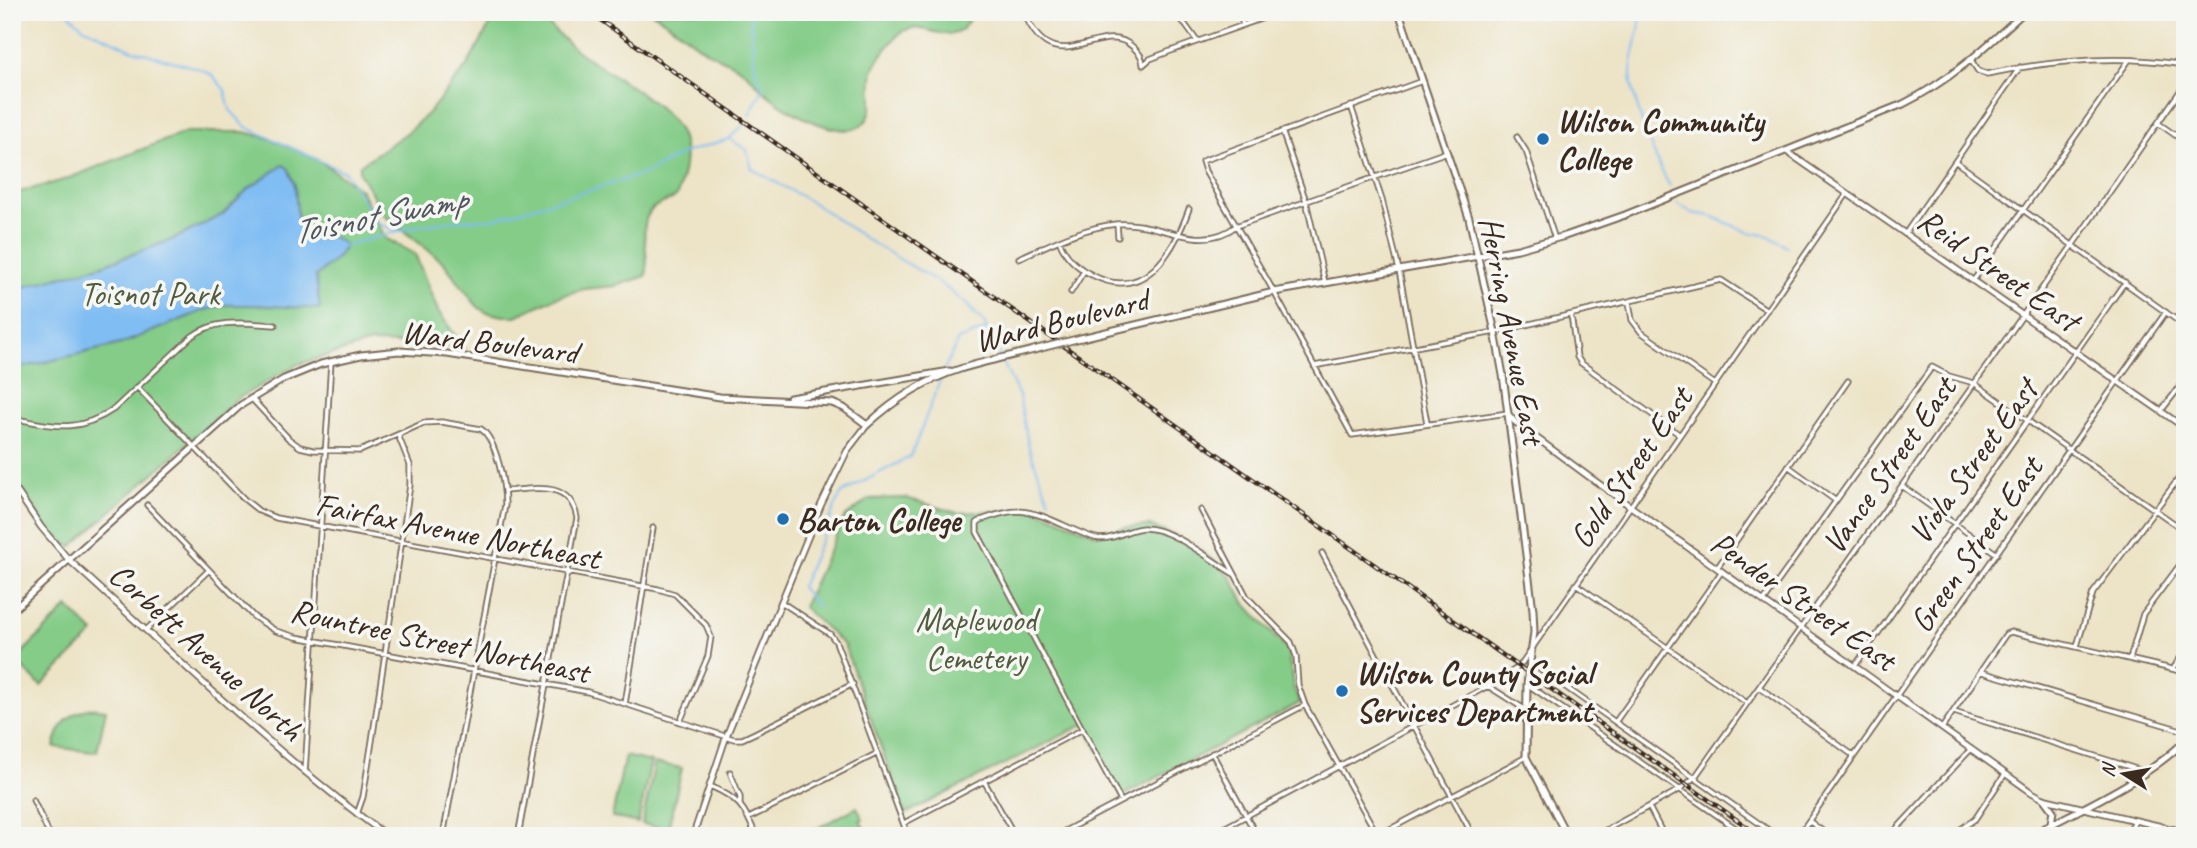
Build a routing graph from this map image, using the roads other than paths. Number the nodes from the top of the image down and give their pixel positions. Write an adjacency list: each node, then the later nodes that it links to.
1 (1024, 12): 8 (street)
2 (1176, 12): 8 (street)
3 (1239, 12): 7 (street)
4 (1280, 12): 7 (street)
5 (1399, 12): 13 (main road, Herring Avenue East)
6 (2024, 12): 9 (main road, Ward Boulevard)
7 (1243, 25): 8 (street)
8 (1197, 41)
9 (1971, 60): 12 (street); 20 (main road, Ward Boulevard)
10 (2129, 60): 11 (street); 12 (street); 27 (street)
11 (2185, 65)
12 (2021, 67): 22 (street)
13 (1423, 81): 15 (street); 21 (main road, Herring Avenue East)
14 (2185, 84): 16 (street, Vance Street East)
15 (1352, 106): 17 (street); 23 (street)
16 (2158, 124): 19 (street); 35 (street, Vance Street East)
17 (1282, 131): 25 (street); 29 (street)
18 (1517, 137): 33 (street)
19 (2185, 142)
20 (1786, 151): 24 (street, Reid Street East); 33 (main road, Ward Boulevard)
21 (1447, 152): 23 (street); 36 (main road, Herring Avenue East)
22 (1955, 162): 27 (street); 31 (street)
23 (1376, 176): 25 (street); 38 (street)
24 (1848, 194): 31 (street, Reid Street East); 46 (street, Gold Street East)
25 (1306, 201): 29 (street); 42 (street)
26 (1189, 209): 30 (street)
27 (2022, 211): 35 (street); 40 (street)
28 (1117, 224): 30 (street); 32 (street); 34 (street)
29 (1237, 226): 30 (street); 44 (street)
30 (1180, 234): 39 (street)
31 (1905, 234): 40 (street, Reid Street East)
32 (1118, 237)
33 (1555, 239): 36 (main road, Ward Boulevard)
34 (1059, 240): 37 (street); 39 (street)
35 (2072, 246): 41 (street); 49 (street, Vance Street East)
36 (1478, 256): 38 (main road, Ward Boulevard); 52 (main road, Herring Avenue East)
37 (1019, 258)
38 (1399, 270): 42 (main road, Ward Boulevard); 53 (street)
39 (1084, 271): 43 (street)
40 (1972, 281): 49 (street, Reid Street East)
41 (2125, 282): 47 (street); 54 (street, Viola Street East)
42 (1325, 283): 44 (main road, Ward Boulevard)
43 (1071, 292)
44 (1274, 292): 56 (street); 57 (main road, Ward Boulevard, bridge)
45 (1629, 302): 46 (street); 48 (street); 62 (street)
46 (1767, 310): 62 (street, Gold Street East)
47 (2166, 312): 51 (street); 58 (street, Green Street East)
48 (1571, 315): 52 (street); 74 (street)
49 (2022, 316): 54 (street, Reid Street East); 61 (street, Vance Street East)
50 (275, 325): 63 (street)
51 (2185, 326)
52 (1495, 332): 53 (street); 67 (main road, Herring Avenue East)
53 (1413, 348): 56 (street); 70 (street)
54 (2077, 353): 58 (street, Reid Street East); 69 (street, Viola Street East)
55 (331, 361): 64 (main road, Ward Boulevard); 65 (main road, Ward Boulevard); 77 (street)
56 (1314, 366): 70 (street)
57 (959, 369): 65 (main road); 71 (main road, Ward Boulevard)
58 (2119, 380): 66 (street, Reid Street East); 76 (street, Green Street East)
59 (2185, 380): 66 (street)
60 (1848, 381): 78 (street)
61 (1974, 383): 69 (street); 81 (street, Vance Street East); 83 (street)
62 (1715, 384): 74 (street, Gold Street East)
63 (137, 387): 68 (street); 75 (street, Fairfax Avenue Northeast)
64 (251, 398): 75 (main road, Ward Boulevard); 77 (street)
65 (773, 401): 71 (main road, Ward Boulevard)
66 (2161, 411): 72 (street, Reid Street East)
67 (1508, 413): 70 (street); 85 (street, Pender Street East); 113 (main road, Herring Avenue East)
68 (12, 418)
69 (2029, 421): 76 (street); 88 (street, Viola Street East)
70 (1427, 424)
71 (867, 425): 105 (street)
72 (2185, 428)
73 (398, 435): 77 (street); 82 (street); 92 (street)
74 (1680, 435): 85 (street, Gold Street East)
75 (193, 447): 89 (street, Fairfax Avenue Northeast); 96 (main road, Ward Boulevard)
76 (2070, 449): 86 (street); 94 (street, Green Street East)
77 (326, 451): 89 (street)
78 (1788, 466): 83 (street); 98 (street)
79 (2185, 470): 86 (street)
80 (12, 484): 96 (street, Corbett Avenue North)
81 (1902, 486): 88 (street); 107 (street, Vance Street East)
82 (505, 491): 97 (street); 100 (street)
83 (1836, 501): 104 (street)
84 (147, 505): 99 (street, Rountree Street Northeast)
85 (1630, 506): 98 (street, Pender Street East); 102 (street, Gold Street East)
86 (2156, 509): 91 (street); 110 (street)
87 (1201, 510): 101 (street)
88 (1956, 523): 94 (street); 117 (street, Viola Street East)
89 (321, 527): 92 (street, Fairfax Avenue Northeast); 109 (street)
90 (653, 528): 103 (street)
91 (2185, 531)
92 (402, 543): 97 (street, Fairfax Avenue Northeast); 114 (street)
93 (1322, 553): 135 (street)
94 (1997, 554): 127 (street, Green Street East)
95 (2185, 558): 115 (street)
96 (69, 559): 106 (main road, Ward Boulevard); 108 (street, Corbett Avenue North)
97 (495, 560): 100 (street, Fairfax Avenue Northeast); 119 (street)
98 (1719, 569): 104 (street, Pender Street East); 111 (street)
99 (209, 570): 108 (street); 109 (street, Rountree Street Northeast)
100 (568, 574): 103 (street, Fairfax Avenue Northeast); 122 (street)
101 (1234, 574): 130 (street); 137 (street)
102 (1576, 584): 111 (street); 113 (street, Gold Street East)
103 (644, 587): 129 (street); 133 (street, Fairfax Avenue Northeast)
104 (1764, 601): 107 (street, Pender Street East)
105 (781, 602): 123 (street); 139 (street)
106 (12, 611)
107 (1801, 628): 117 (street, Pender Street East); 126 (street, Vance Street East)
108 (146, 630): 147 (street, Corbett Avenue North)
109 (314, 640): 114 (street, Rountree Street Northeast); 147 (street)
110 (2077, 646): 115 (street); 120 (street)
111 (1668, 648): 128 (street); 134 (street)
112 (2185, 651): 118 (street)
113 (1530, 652): 116 (main road, Herring Avenue East); 125 (street, Gold Street East)
114 (385, 654): 119 (street, Rountree Street Northeast); 162 (street)
115 (2130, 659): 118 (street)
116 (1529, 664): 124 (main road, Herring Avenue East); 134 (street)
117 (1855, 666): 127 (street, Pender Street East)
118 (2172, 669): 121 (street)
119 (474, 671): 122 (street, Rountree Street Northeast); 172 (street)
120 (1981, 672): 132 (street); 138 (street)
121 (2185, 672)
122 (547, 684): 129 (street, Rountree Street Northeast); 173 (street)
123 (853, 684): 139 (street); 142 (street)
124 (1527, 684): 131 (main road, Herring Avenue East); 154 (street)
125 (1488, 686): 131 (street); 135 (street, Gold Street East)
126 (1759, 687): 128 (street, Vance Street East); 144 (street)
127 (1896, 695): 136 (street, Pender Street East); 144 (street, Green Street East)
128 (1747, 703): 151 (street, Vance Street East)
129 (625, 704): 133 (street, Rountree Street Northeast)
130 (1305, 705): 143 (street); 146 (street)
131 (1526, 710): 145 (main road, Herring Avenue East)
132 (1954, 712): 136 (street); 149 (street)
133 (680, 722): 139 (street, Rountree Street Northeast)
134 (1616, 722): 151 (street)
135 (1413, 726): 146 (street, Gold Street East); 155 (street)
136 (1942, 728): 141 (street, Pender Street East)
137 (1083, 729): 152 (street); 158 (street)
138 (2185, 731)
139 (726, 737): 153 (street)
140 (2185, 741): 149 (main road)
141 (1971, 749): 150 (street, Pender Street East); 190 (street)
142 (878, 753): 164 (street); 167 (street)
143 (1212, 753): 158 (street); 163 (street)
144 (1854, 756): 165 (street, Green Street East)
145 (1526, 757): 155 (street); 183 (main road)
146 (1338, 766): 163 (street, Gold Street East); 181 (street)
147 (305, 772): 162 (street, Corbett Avenue North)
148 (730, 772): 159 (street)
149 (2146, 772): 161 (main road)
150 (2005, 774): 156 (street, Pender Street East); 191 (street)
151 (1695, 777): 154 (street, Vance Street East); 187 (street)
152 (984, 781): 167 (street); 177 (street)
153 (709, 786): 159 (street); 174 (street)
154 (1679, 790): 160 (street, Vance Street East); 186 (street)
155 (1452, 796): 181 (street); 182 (street)
156 (2044, 799): 161 (street, Pender Street East); 168 (main road)
157 (33, 800): 170 (street)
158 (1121, 801): 178 (street)
159 (740, 804): 164 (street)
160 (1650, 807): 184 (street, Vance Street East); 185 (street)
161 (2081, 807): 166 (street, Pender Street East); 168 (main road)
162 (357, 814): 171 (street, Corbett Avenue North)
163 (1247, 815): 179 (street, Gold Street East); 180 (street)
164 (749, 818): 175 (street)
165 (1809, 821): 188 (street, Green Street East); 189 (street)
166 (2135, 821): 169 (street, Pender Street East); 193 (street)
167 (904, 823): 176 (street)
168 (2050, 824): 192 (main road)
169 (2185, 832)
170 (50, 836)
171 (387, 836)
172 (443, 836)
173 (518, 836)
174 (693, 836)
175 (755, 836)
176 (908, 836)
177 (1016, 836)
178 (1055, 836)
179 (1209, 836)
180 (1257, 836)
181 (1377, 836)
182 (1473, 836)
183 (1567, 836)
184 (1595, 836)
185 (1664, 836)
186 (1747, 836)
187 (1777, 836)
188 (1798, 836)
189 (1829, 836)
190 (1890, 836)
191 (1951, 836)
192 (2029, 836)
193 (2126, 836)

